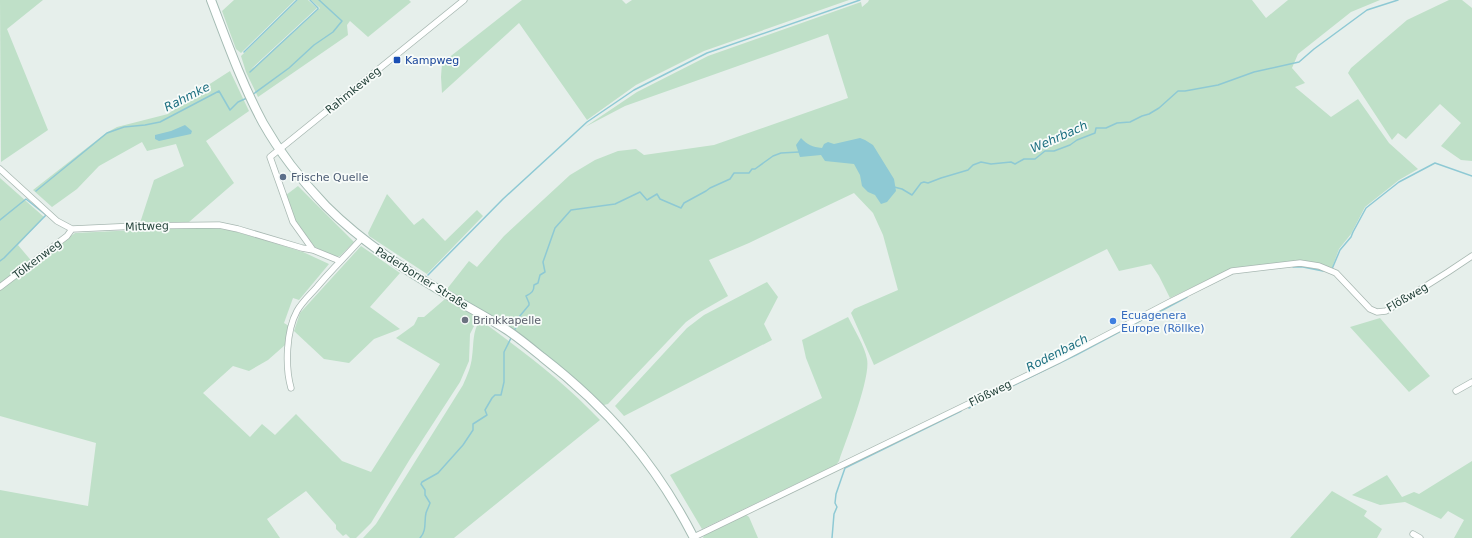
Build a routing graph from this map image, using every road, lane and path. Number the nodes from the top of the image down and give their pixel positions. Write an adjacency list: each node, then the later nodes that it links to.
1 (211, 0): 3 (main road, Paderborner Straße)
2 (463, 0): 3 (street, Rahmkeweg)
3 (280, 150): 6 (main road, Paderborner Straße); 7 (street)
4 (0, 169): 5 (street)
5 (72, 229): 7 (street, Mittweg); 10 (street, Tölkenweg)
6 (362, 238): 9 (street); 15 (main road, Paderborner Straße)
7 (313, 250): 9 (street, Mittweg)
8 (1472, 256): 15 (street, Flößweg)
9 (340, 261): 12 (street)
10 (0, 287)
11 (1472, 382): 13 (street)
12 (291, 388)
13 (1456, 391)
14 (1413, 534): 16 (street)
15 (694, 538)
16 (1420, 538)

